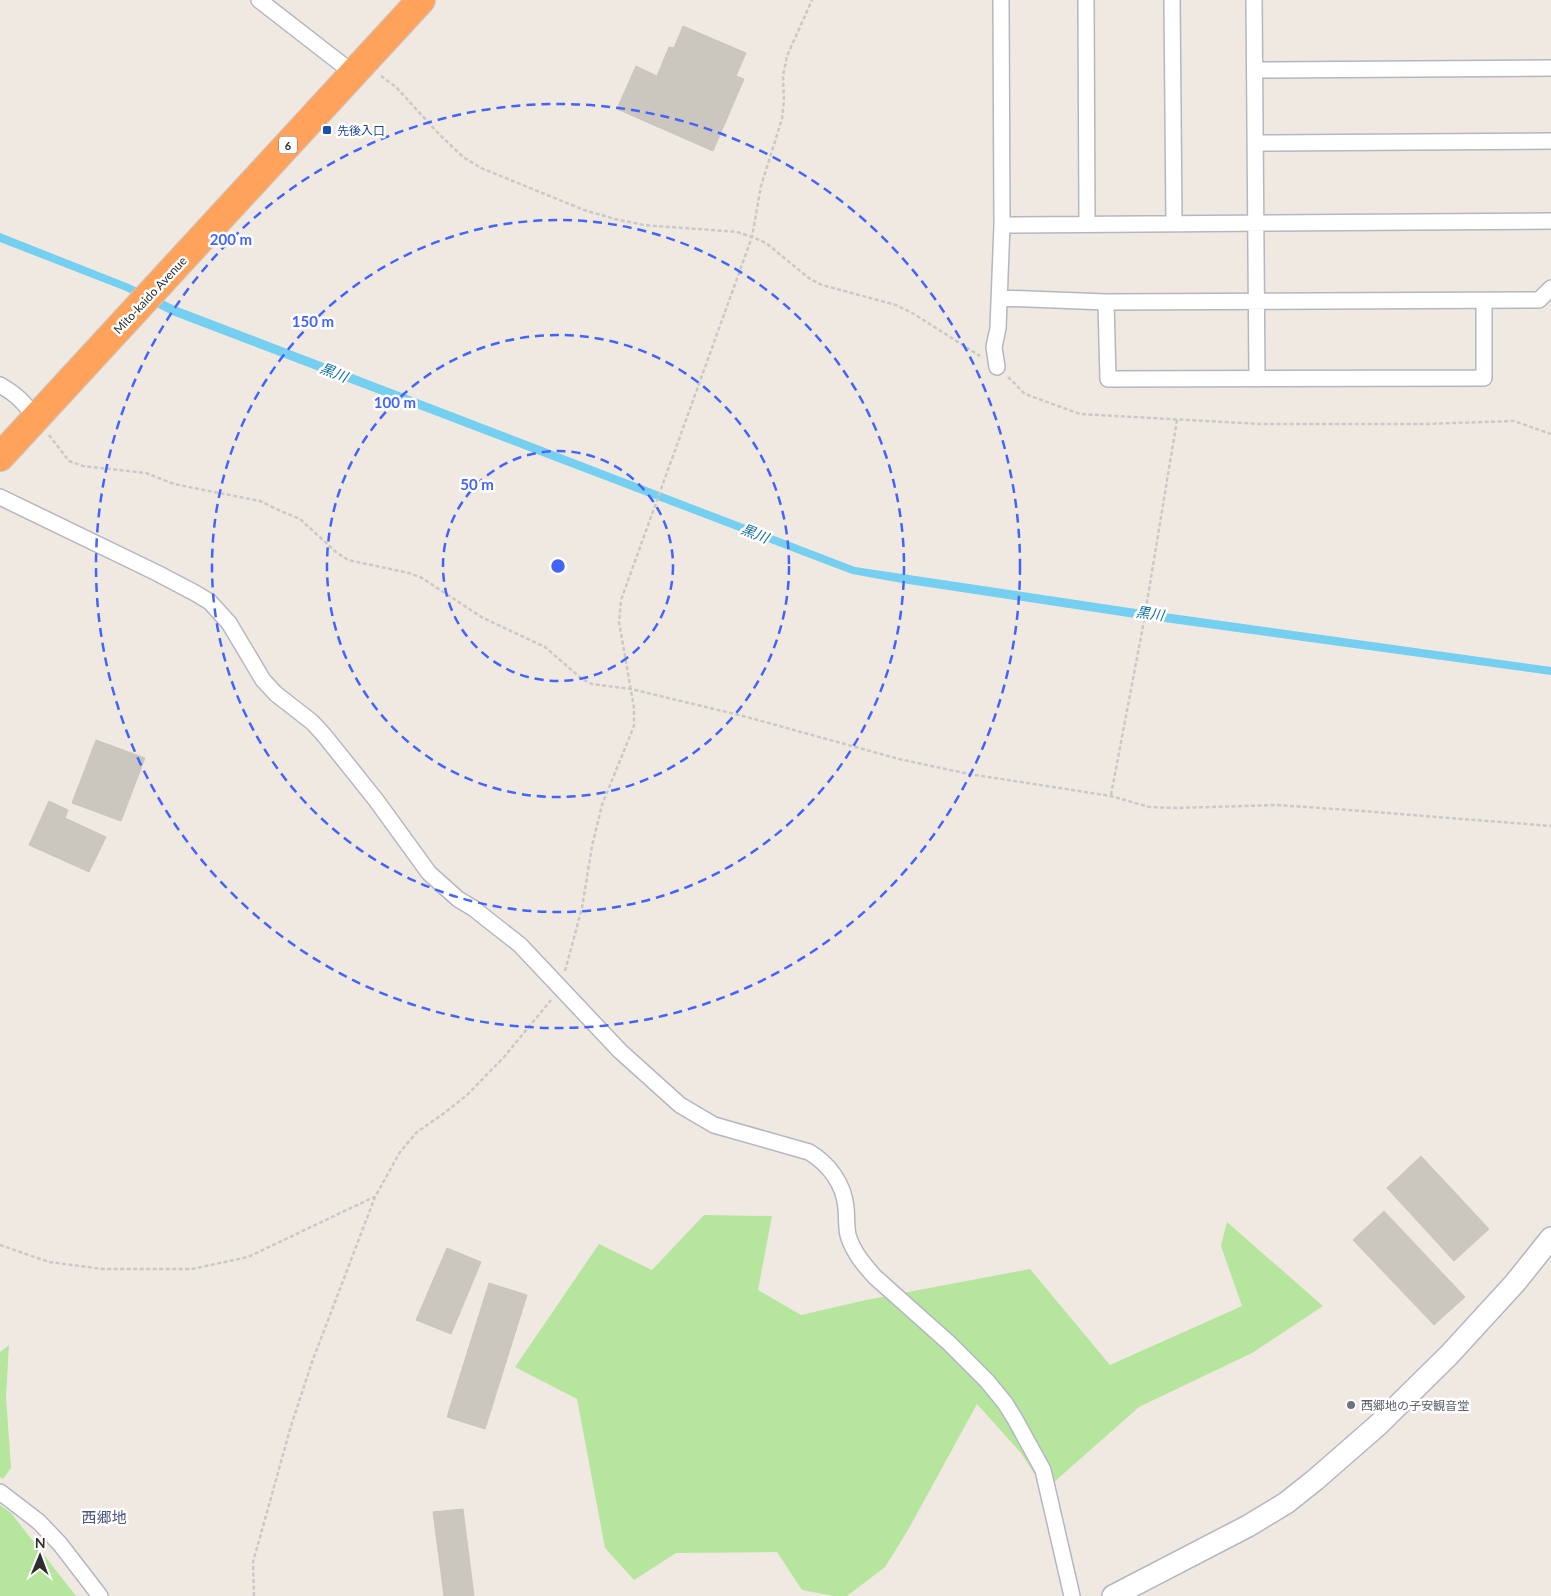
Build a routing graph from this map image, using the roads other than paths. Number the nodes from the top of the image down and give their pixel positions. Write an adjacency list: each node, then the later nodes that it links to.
1 (259, 0): 7 (street)
2 (421, 0): 7 (highway, Mito-kaido Avenue / 6)
3 (1001, 0): 15 (street)
4 (1086, 0): 16 (street)
5 (1172, 0): 14 (street)
6 (1254, 0): 9 (street)
7 (359, 68): 25 (highway, Mito-kaido Avenue / 6)
8 (1551, 68): 9 (street)
9 (1255, 70): 11 (street)
10 (1551, 141): 11 (street)
11 (1256, 143): 13 (street)
12 (1551, 221): 13 (street)
13 (1257, 222): 14 (street); 21 (street)
14 (1174, 223): 16 (street)
15 (1002, 224): 16 (street); 18 (street)
16 (1087, 224)
17 (1551, 288): 19 (street)
18 (1000, 298): 20 (street); 22 (street)
19 (1484, 301): 21 (street); 23 (street)
20 (1106, 302): 21 (street); 23 (street)
21 (1257, 302): 23 (street)
22 (998, 367)
23 (1257, 379)
24 (0, 385): 25 (street)
25 (35, 418): 26 (highway, Mito-kaido Avenue / 6)
26 (0, 457)
27 (0, 497): 31 (street)
28 (1551, 1238): 32 (street)
29 (0, 1492): 30 (street)
30 (100, 1596)
31 (1072, 1596)
32 (1113, 1596)

